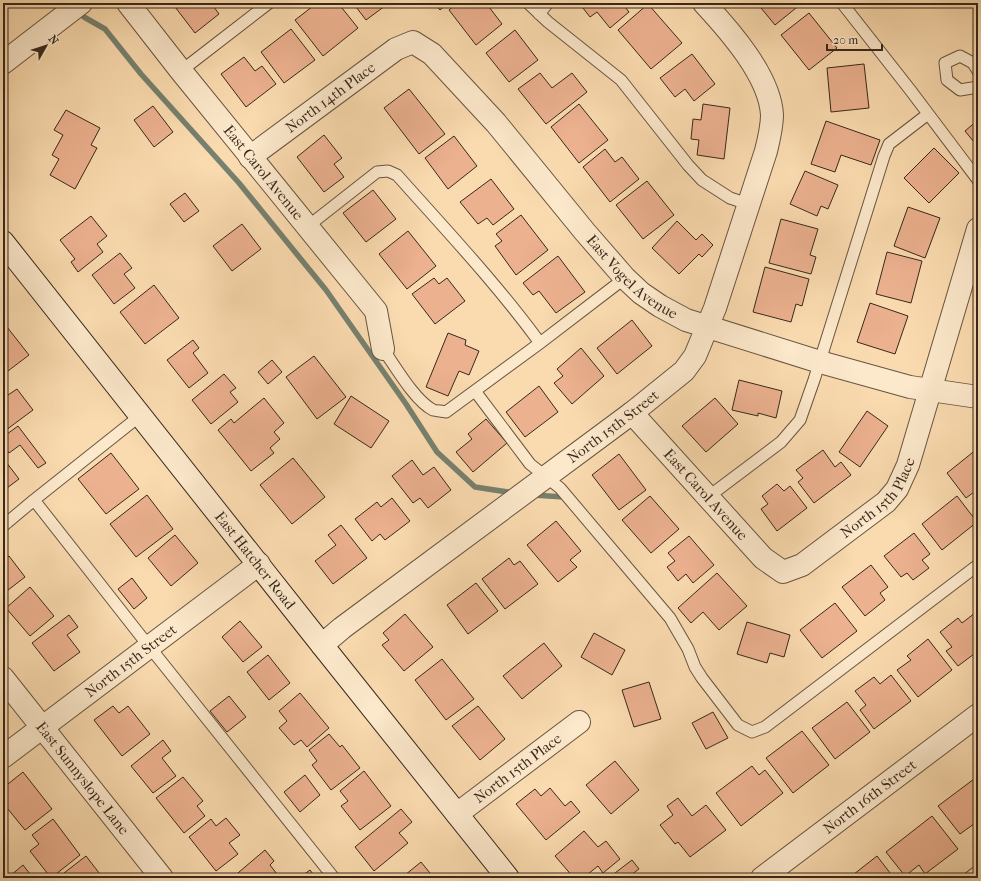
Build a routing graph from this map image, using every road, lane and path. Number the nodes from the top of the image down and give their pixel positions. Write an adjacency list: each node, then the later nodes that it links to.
1 (81, 3): 10 (street)
2 (128, 3): 11 (street, East Carol Avenue)
3 (270, 3): 11 (lane)
4 (528, 3): 8 (lane)
5 (548, 3): 8 (lane)
6 (704, 3): 17 (street, North 15th Street)
7 (842, 3): 14 (lane)
8 (539, 14): 17 (lane)
9 (413, 42): 15 (street, North 14th Place); 21 (street, East Vogel Avenue)
10 (3, 63)
11 (181, 71): 15 (street, East Carol Avenue)
12 (978, 71): 13 (lane)
13 (978, 87)
14 (928, 114): 16 (lane); 25 (lane)
15 (250, 157): 18 (street, East Carol Avenue)
16 (978, 180)
17 (748, 204): 22 (street, North 15th Street)
18 (307, 227): 23 (lane); 24 (street, East Carol Avenue)
19 (978, 229): 26 (street, North 15th Place)
20 (3, 242): 30 (street, East Hatcher Road)
21 (625, 278): 22 (street, East Vogel Avenue); 23 (lane)
22 (706, 327): 25 (street, East Vogel Avenue); 29 (street, North 15th Street)
23 (540, 343): 27 (lane)
24 (383, 349): 27 (lane)
25 (820, 362): 26 (street, East Vogel Avenue); 32 (lane)
26 (929, 390): 28 (street); 37 (street, North 15th Place)
27 (475, 391): 31 (lane)
28 (978, 397)
29 (632, 413): 31 (street, North 15th Street); 32 (street, East Carol Avenue)
30 (140, 415): 33 (lane); 35 (street, East Hatcher Road)
31 (546, 477): 36 (lane); 38 (street, North 15th Street)
32 (708, 497): 37 (street, East Carol Avenue)
33 (34, 500): 34 (lane); 39 (lane)
34 (3, 526)
35 (259, 564): 38 (street, East Hatcher Road); 39 (street, North 15th Street)
36 (978, 565)
37 (783, 572)
38 (322, 645): 45 (street, East Hatcher Road)
39 (149, 647): 43 (street, North 15th Street); 48 (lane)
40 (3, 678): 43 (street, East Sunnyslope Lane)
41 (978, 715): 50 (street, North 16th Street)
42 (579, 722): 45 (street, North 15th Place)
43 (42, 727): 44 (street, North 15th Street); 47 (street, East Sunnyslope Lane)
44 (3, 757)
45 (457, 814): 49 (street, East Hatcher Road)
46 (978, 871): 51 (lane)
47 (162, 878)
48 (334, 878)
49 (508, 878)
50 (762, 878)
51 (969, 878)

